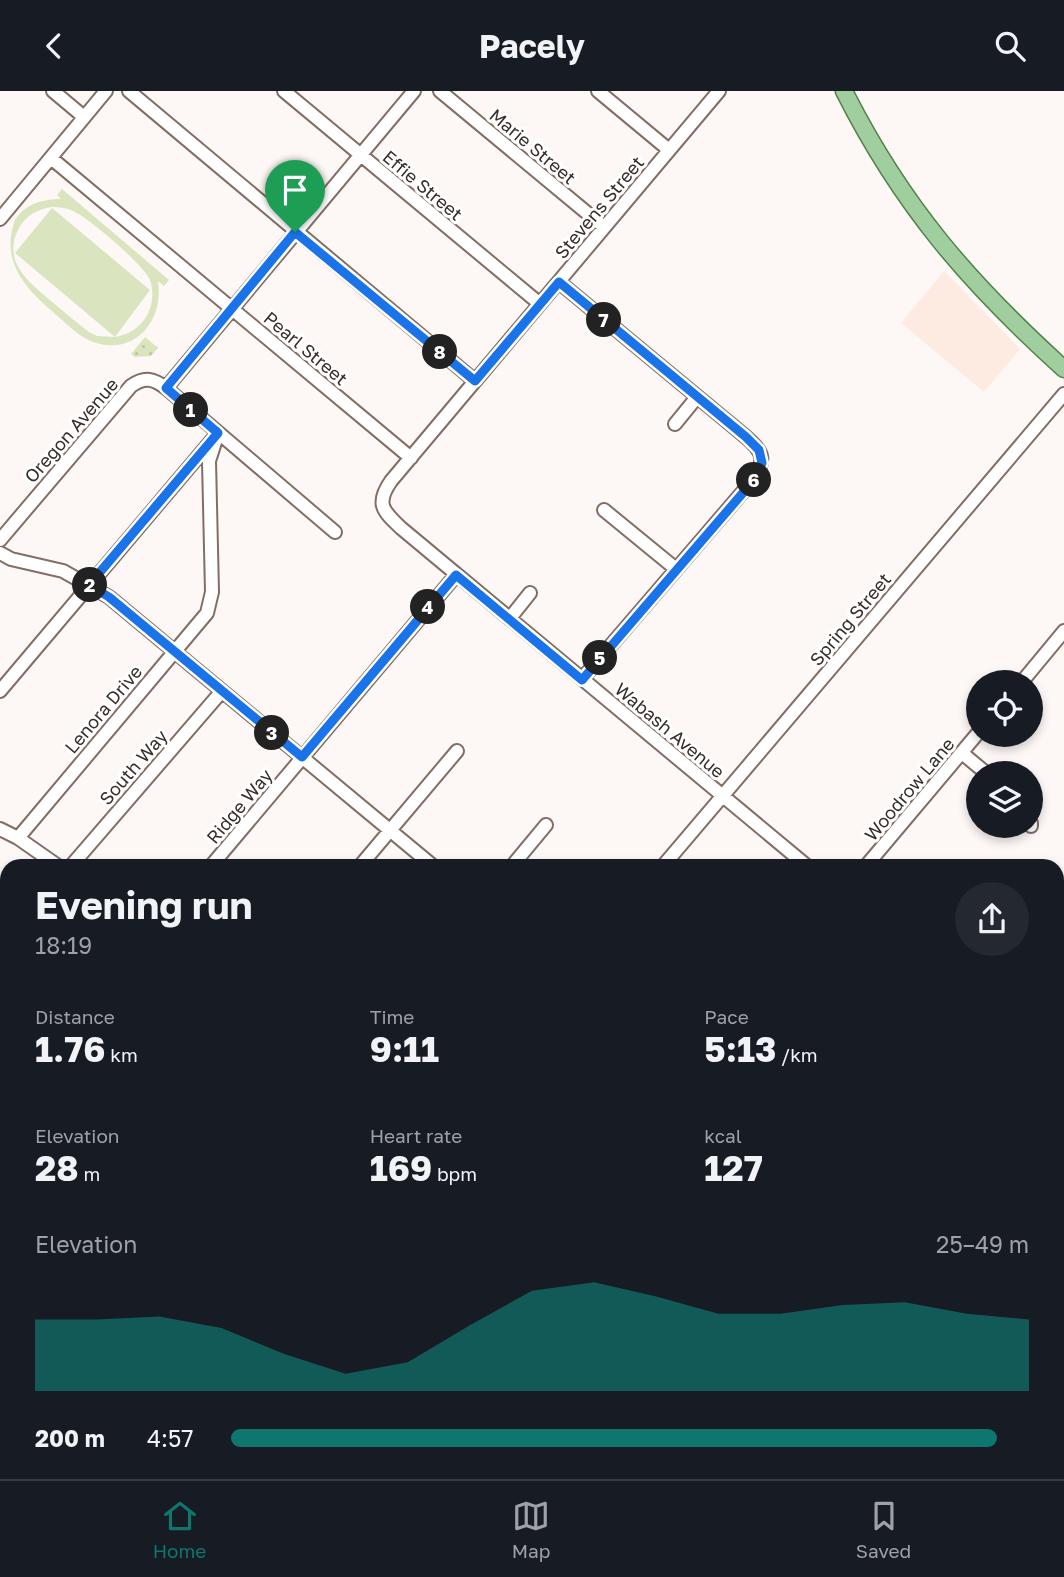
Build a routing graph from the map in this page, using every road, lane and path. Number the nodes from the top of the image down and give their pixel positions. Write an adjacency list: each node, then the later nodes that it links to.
1 (53, 91): 10 (street)
2 (106, 91): 10 (street)
3 (129, 91): 16 (street)
4 (284, 91): 12 (street, Effie Street)
5 (414, 91): 12 (street)
6 (440, 91): 15 (street, Marie Street)
7 (598, 91): 11 (street)
8 (719, 91): 11 (street, Stevens Street)
9 (844, 91): 20 (main road)
10 (84, 117): 13 (street)
11 (669, 150): 15 (street, Stevens Street)
12 (361, 155): 16 (street); 18 (street, Effie Street)
13 (51, 158): 14 (street); 19 (street, Pearl Street)
14 (0, 219)
15 (604, 227): 17 (street, Stevens Street)
16 (295, 232): 19 (street); 21 (street)
17 (559, 282): 18 (street, Stevens Street); 24 (street)
18 (540, 305): 21 (street, Stevens Street)
19 (231, 309): 22 (street); 27 (street, Pearl Street)
20 (1064, 369)
21 (475, 381): 27 (street, Stevens Street)
22 (166, 388): 26 (street); 31 (street, Oregon Avenue)
23 (1064, 394): 49 (street, Spring Street)
24 (697, 397): 25 (street); 33 (street)
25 (675, 424)
26 (218, 433): 30 (street); 35 (street); 39 (street, Lenora Drive)
27 (411, 458): 29 (street, Stevens Street)
28 (604, 510): 33 (street)
29 (384, 511): 34 (street, Wabash Avenue)
30 (335, 532)
31 (0, 540)
32 (0, 553): 35 (street)
33 (676, 569): 41 (street)
34 (456, 575): 37 (street, Wabash Avenue); 47 (street, Ridge Way)
35 (89, 585): 39 (street); 42 (street)
36 (530, 593): 37 (street)
37 (510, 618): 41 (street, Wabash Avenue)
38 (1064, 632): 40 (street)
39 (175, 651): 43 (street); 53 (street, Lenora Drive)
40 (1032, 670)
41 (582, 680): 49 (street, Wabash Avenue)
42 (0, 691)
43 (222, 691): 47 (street); 55 (street, South Way)
44 (967, 747): 46 (street, Woodrow Lane)
45 (457, 751): 52 (street)
46 (962, 753): 48 (street); 62 (street, Woodrow Lane)
47 (302, 757): 52 (street); 56 (street, Ridge Way)
48 (972, 761)
49 (723, 796): 60 (street, Spring Street); 61 (street, Wabash Avenue)
50 (546, 825): 59 (street)
51 (0, 829): 53 (street)
52 (390, 831): 57 (street); 58 (street)
53 (18, 838): 54 (street)
54 (48, 859)
55 (77, 859)
56 (217, 859)
57 (366, 859)
58 (424, 859)
59 (518, 859)
60 (669, 859)
61 (799, 859)
62 (872, 859)

